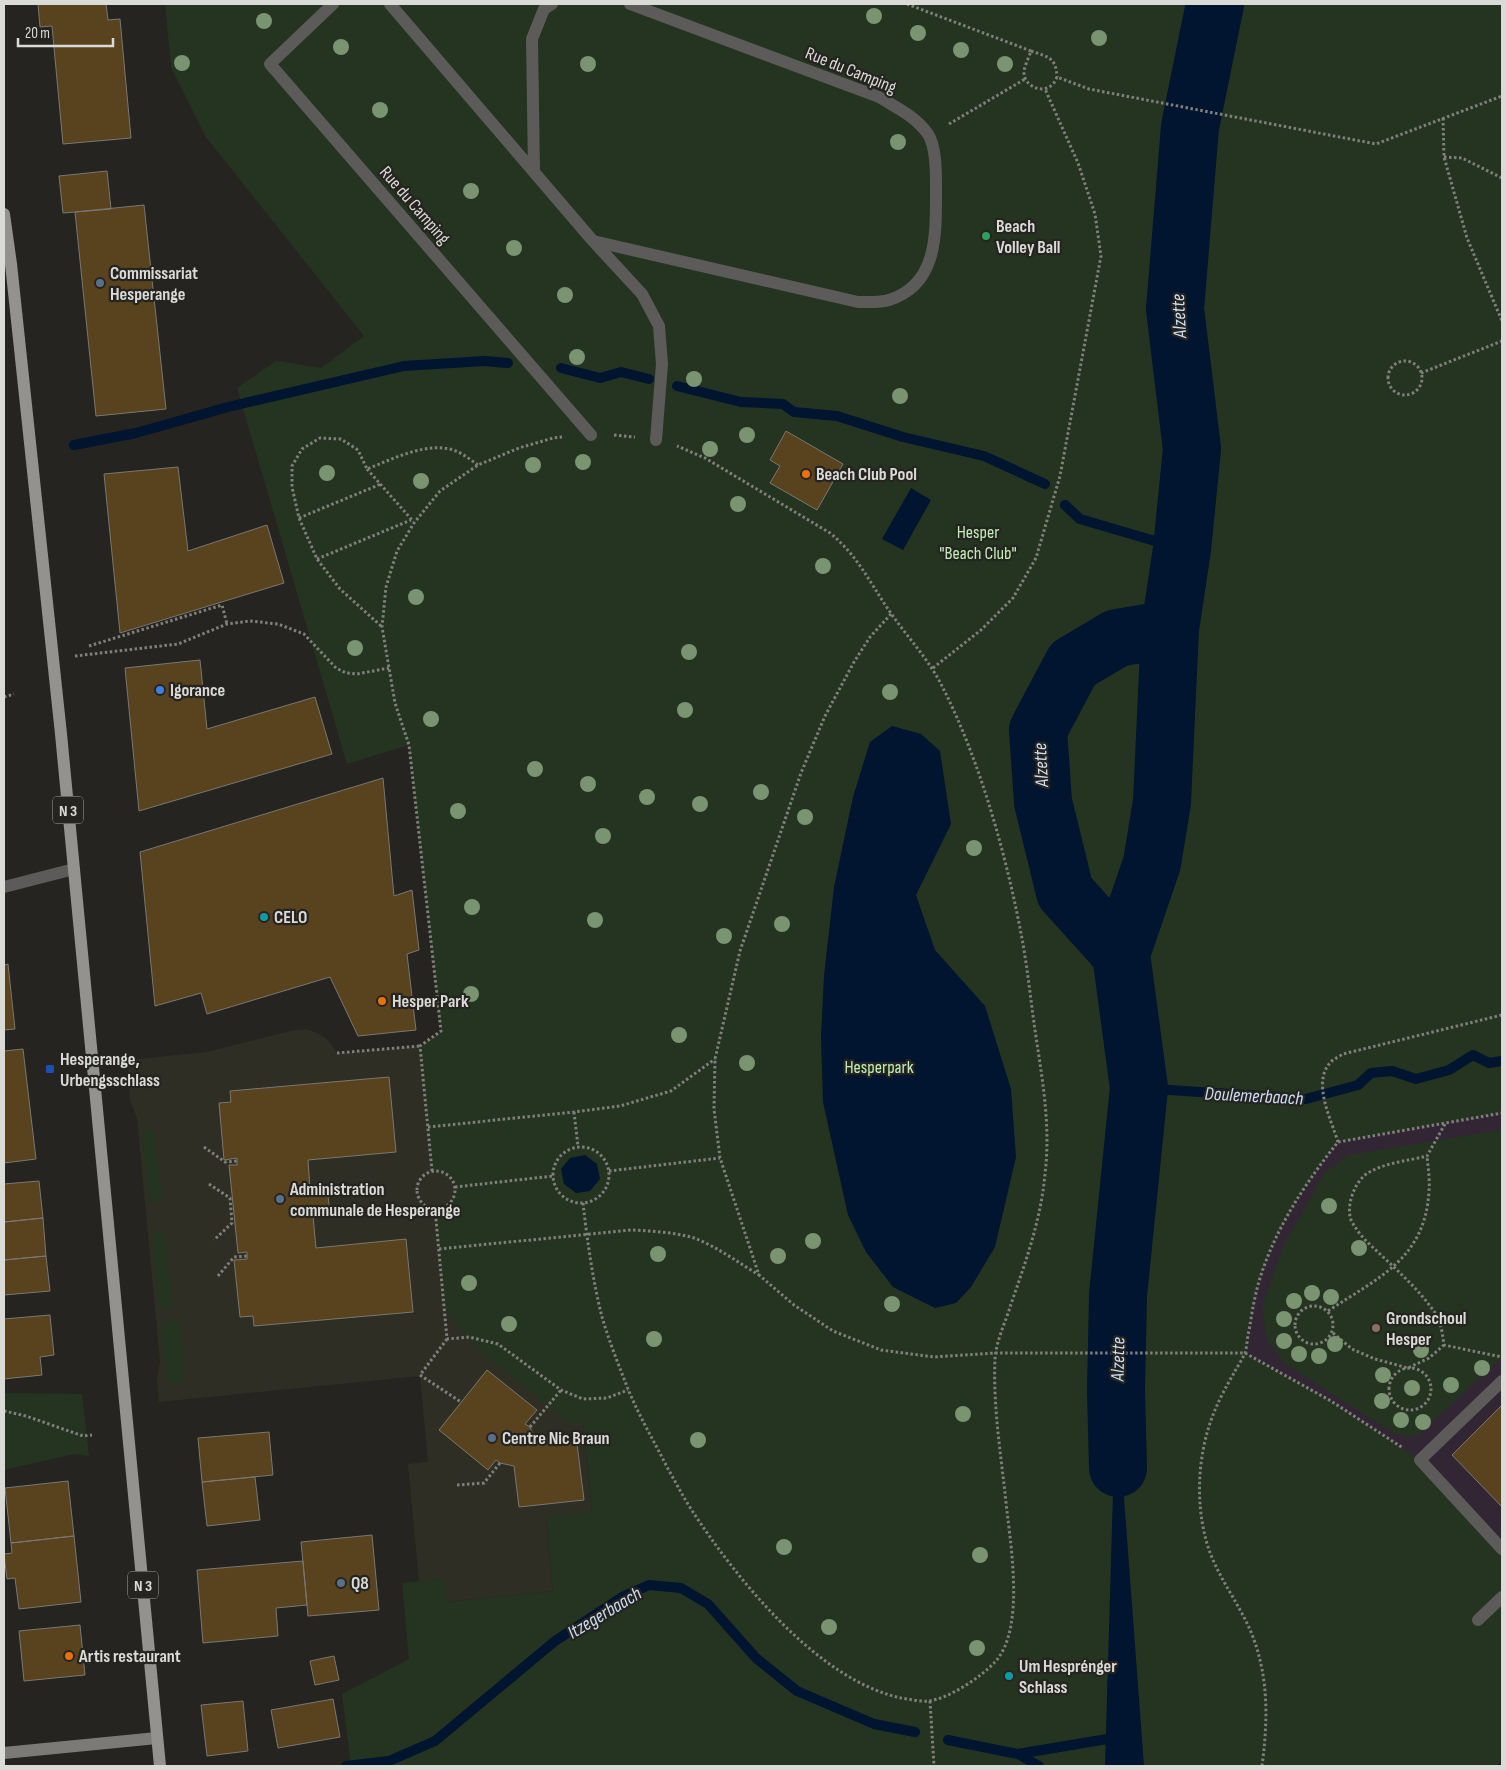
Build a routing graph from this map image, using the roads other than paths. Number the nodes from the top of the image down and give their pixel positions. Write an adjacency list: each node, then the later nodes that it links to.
1 (333, 4): 9 (street, Rue du Camping)
2 (390, 4): 5 (street)
3 (552, 4): 5 (street)
4 (630, 4): 7 (street, Rue du Camping)
5 (534, 172): 7 (street)
6 (4, 214): 8 (main road, N 3)
7 (593, 241): 10 (street)
8 (7, 264): 11 (main road, N 3)
9 (591, 435)
10 (656, 440)
11 (74, 869): 12 (street); 17 (main road, N 3)
12 (4, 888)
13 (1502, 1381): 14 (street)
14 (1502, 1549)
15 (1502, 1597): 16 (street)
16 (1478, 1620)
17 (157, 1738): 18 (main road); 19 (main road, N 3)
18 (4, 1753)
19 (160, 1766)

